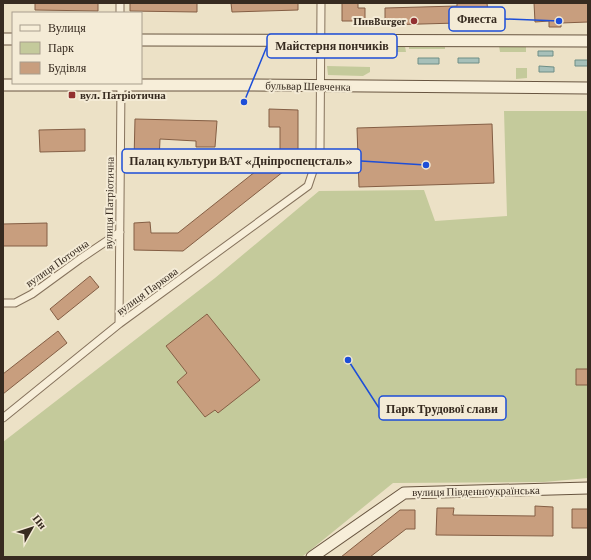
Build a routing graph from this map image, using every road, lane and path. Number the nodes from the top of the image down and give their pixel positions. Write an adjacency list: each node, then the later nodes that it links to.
1 (320, 3): 3 (street)
2 (142, 40): 3 (street)
3 (321, 41): 4 (street); 7 (street)
4 (588, 41)
5 (121, 84): 6 (street, бульвар Шевченка); 7 (street, бульвар Шевченка); 9 (street, вулиця Патріотична)
6 (3, 85)
7 (321, 86): 8 (street, бульвар Шевченка); 11 (street, вулиця Паркова)
8 (588, 88)
9 (120, 232): 10 (street, вулиця Поточна); 11 (street, вулиця Патріотична)
10 (3, 303)
11 (119, 324): 12 (street, вулиця Паркова)
12 (3, 418)
13 (588, 488): 14 (street, вулиця Південноукраїнська)
14 (315, 556)

